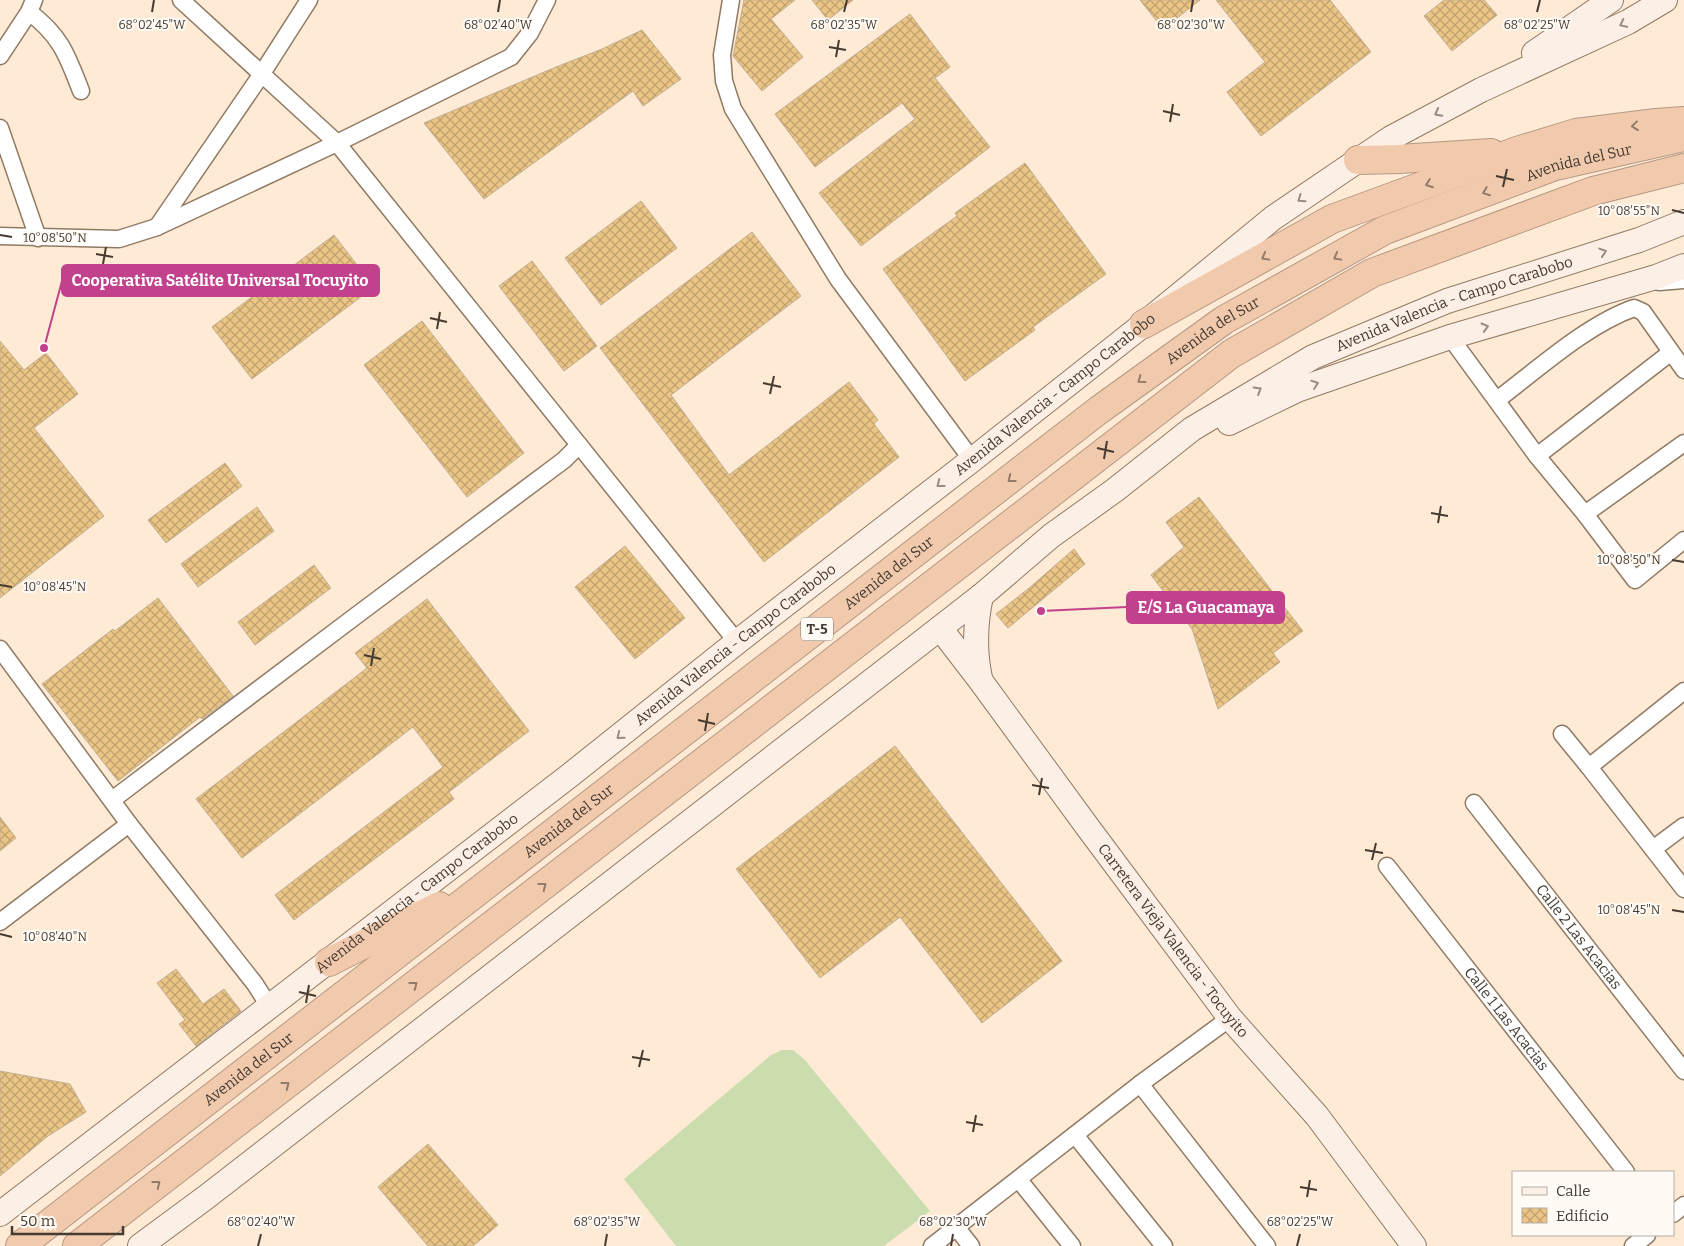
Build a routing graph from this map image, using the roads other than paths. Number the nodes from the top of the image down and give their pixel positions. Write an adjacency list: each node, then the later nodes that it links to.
1 (181, 0): 9 (street)
2 (309, 0): 9 (street)
3 (731, 0): 35 (street)
4 (1611, 0): 10 (street)
5 (1666, 0): 10 (street, one-way to 10)
6 (545, 2): 15 (street)
7 (32, 6): 8 (street); 11 (street)
8 (0, 56)
9 (261, 75): 15 (street); 20 (street)
10 (1481, 90): 17 (street, Avenida Valencia - Campo Carabobo / T-5, one-way to 17)
11 (81, 91)
12 (1684, 122): 16 (highway, one-way to 16)
13 (0, 128): 22 (street)
14 (1684, 138): 52 (highway, Avenida del Sur / T-5, one-way to 52)
15 (337, 143): 20 (street); 32 (street)
16 (1517, 151): 17 (highway); 26 (highway, one-way to 26)
17 (1358, 160): 26 (street, Avenida Valencia - Campo Carabobo / T-5, one-way to 26)
18 (1684, 168): 69 (highway, Avenida del Sur / T-5, one-way to 18)
19 (1684, 222): 33 (street, Avenida Valencia - Campo Carabobo, one-way to 19)
20 (157, 228): 22 (street)
21 (0, 236): 22 (street)
22 (38, 238)
23 (1684, 266): 25 (street, Avenida Valencia - Campo Carabobo)
24 (1684, 280): 25 (street)
25 (1634, 284): 27 (street, Avenida Valencia - Campo Carabobo, one-way to 25)
26 (1144, 324): 35 (street, Avenida Valencia - Campo Carabobo / T-5)
27 (1450, 337): 30 (street); 33 (street, Avenida Valencia - Campo Carabobo, one-way to 27)
28 (1670, 352): 29 (street); 30 (street); 34 (street)
29 (1684, 370)
30 (1497, 400): 34 (street)
31 (1684, 442): 36 (street)
32 (579, 445): 40 (street); 46 (street)
33 (1159, 454): 38 (street, Avenida Valencia - Campo Carabobo)
34 (1537, 456): 36 (street)
35 (972, 460): 40 (street, Avenida Valencia - Campo Carabobo / T-5, one-way to 40)
36 (1585, 514): 37 (street)
37 (1684, 540)
38 (981, 596): 39 (street, Avenida Valencia - Campo Carabobo); 42 (street)
39 (940, 628): 42 (street, Carretera Vieja Valencia - Tocuyito); 70 (street, Avenida Valencia - Campo Carabobo)
40 (737, 642): 55 (street, Avenida Valencia - Campo Carabobo / T-5, one-way to 55)
41 (0, 649): 46 (street)
42 (980, 680): 57 (street, Carretera Vieja Valencia - Tocuyito)
43 (1684, 691): 45 (street)
44 (1562, 734): 45 (street)
45 (1589, 767): 50 (street)
46 (112, 800): 48 (street)
47 (1474, 803): 58 (street, Calle 2 Las Acacias)
48 (129, 824): 54 (street); 56 (street)
49 (1684, 826): 50 (street)
50 (1653, 849): 53 (street)
51 (1386, 866): 61 (street, Calle 1 Las Acacias)
52 (496, 877): 55 (highway); 68 (highway, Avenida del Sur / T-5)
53 (1684, 889)
54 (0, 922)
55 (329, 962): 56 (street, Avenida Valencia - Campo Carabobo / T-5)
56 (269, 1006): 65 (street, Avenida Valencia - Campo Carabobo / T-5)
57 (1230, 1018): 59 (street); 76 (street, Carretera Vieja Valencia - Tocuyito)
58 (1684, 1071)
59 (1140, 1084): 60 (street); 75 (street)
60 (1075, 1135): 62 (street); 74 (street)
61 (1625, 1171)
62 (1019, 1180): 66 (street); 73 (street)
63 (1684, 1205): 64 (street)
64 (1674, 1213)
65 (0, 1214)
66 (956, 1227): 71 (street); 72 (street)
67 (1646, 1236): 77 (street)
68 (20, 1246)
69 (77, 1246)
70 (140, 1246)
71 (932, 1246)
72 (971, 1246)
73 (1072, 1246)
74 (1164, 1246)
75 (1267, 1246)
76 (1414, 1246)
77 (1632, 1246)

